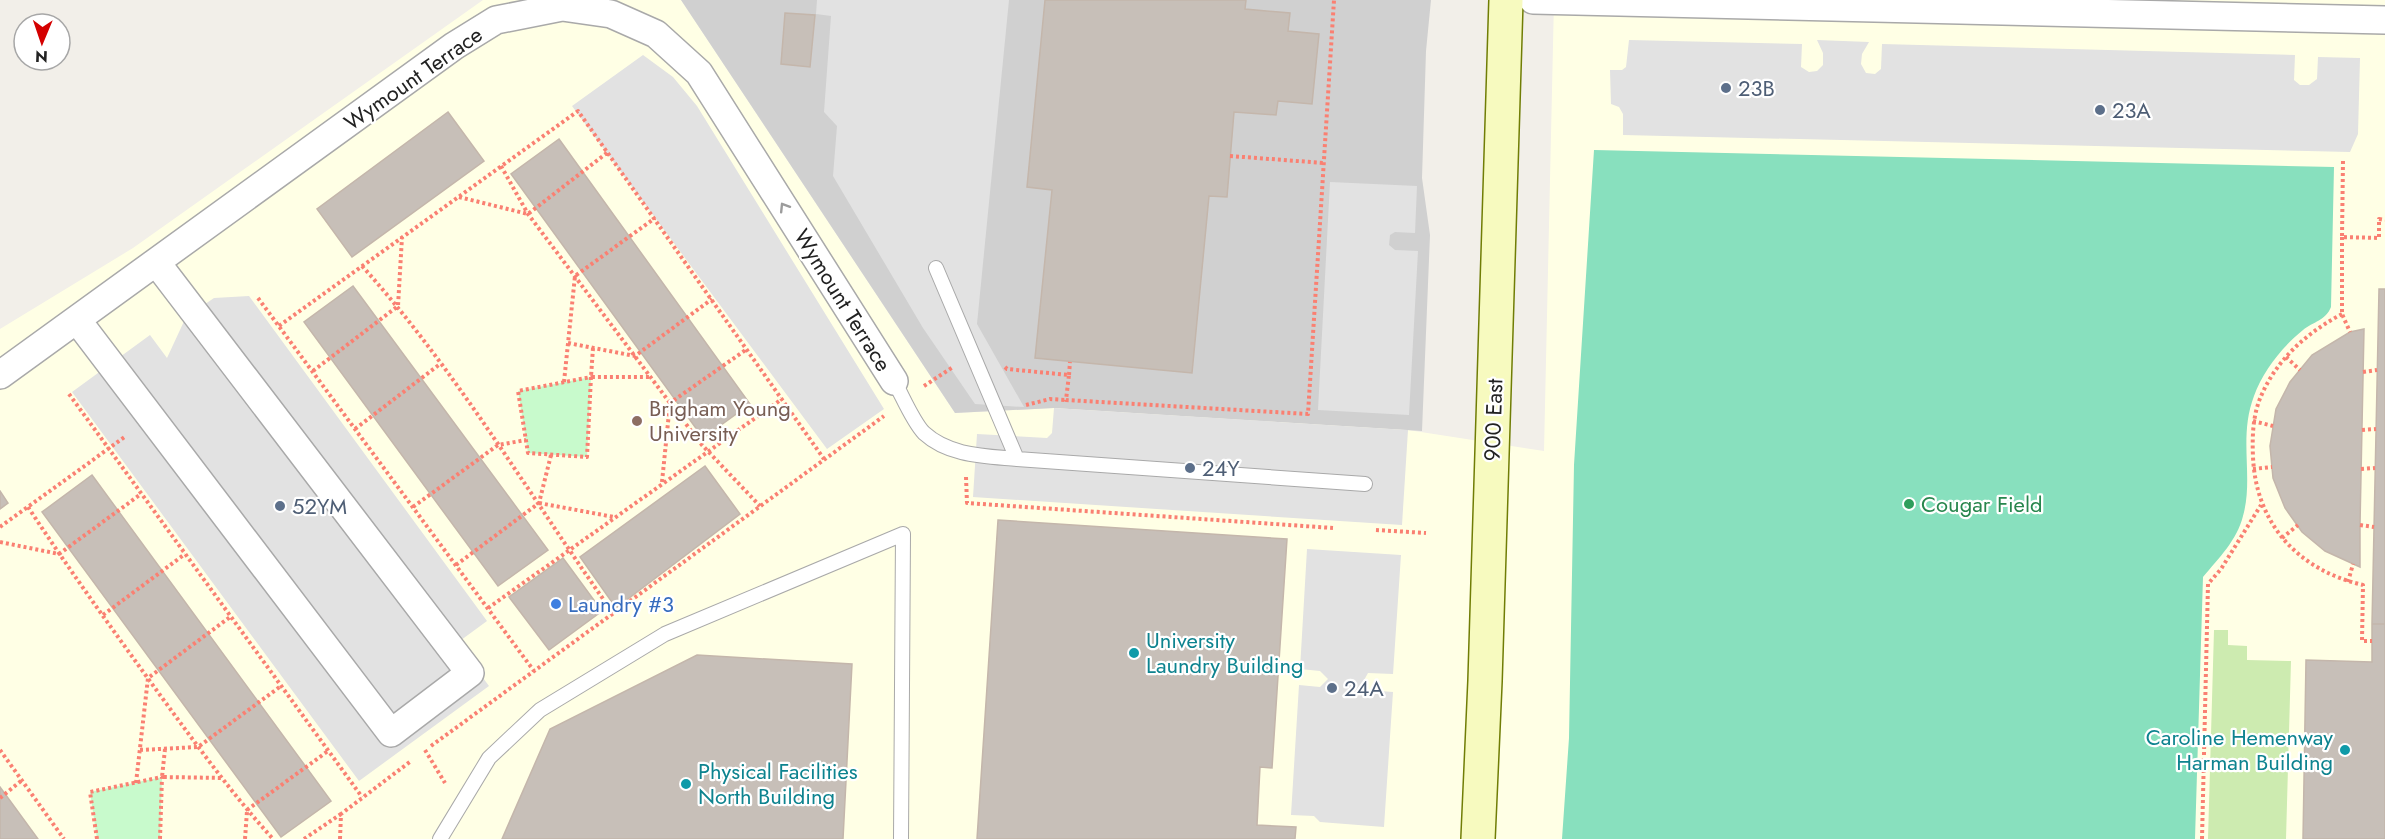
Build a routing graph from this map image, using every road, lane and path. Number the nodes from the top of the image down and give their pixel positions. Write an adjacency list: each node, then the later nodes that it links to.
1 (1334, 0): 8 (path)
2 (1506, 0): 126 (main road, 900 East)
3 (1533, 0): 4 (street)
4 (2385, 20)
5 (608, 152): 9 (path); 11 (path); 12 (path)
6 (1230, 156): 8 (path)
7 (2343, 161): 15 (path)
8 (1324, 162): 49 (path)
9 (501, 166): 10 (path); 11 (path)
10 (458, 197): 11 (path); 14 (path)
11 (528, 214): 19 (path)
12 (655, 218): 19 (path); 21 (path)
13 (2385, 220): 15 (path)
14 (402, 237): 17 (path); 22 (path)
15 (2342, 237): 23 (path)
16 (156, 262): 24 (street, Wymount Terrace); 24 (street); 44 (street, Wymount Terrace, one-way to 16)
17 (362, 266): 22 (path); 25 (path)
18 (936, 268): 64 (lane)
19 (575, 276): 27 (path); 30 (path)
20 (258, 298): 25 (path)
21 (712, 299): 29 (path); 30 (path)
22 (398, 306): 34 (path); 37 (path)
23 (2342, 314): 26 (path); 31 (path)
24 (77, 320): 40 (street, Wymount Terrace)
25 (279, 326): 37 (path)
26 (2350, 332)
27 (568, 343): 28 (path); 45 (path)
28 (593, 348): 30 (path); 42 (path)
29 (747, 349): 48 (path); 50 (path)
30 (635, 356): 43 (path)
31 (2286, 357): 35 (path); 52 (path)
32 (1001, 359): 41 (path)
33 (1070, 362): 41 (path)
34 (440, 364): 55 (path); 59 (path)
35 (2300, 370)
36 (2377, 370): 38 (path)
37 (313, 372): 55 (path)
38 (2363, 372)
39 (944, 373): 46 (path)
40 (0, 375)
41 (1069, 375): 49 (path)
42 (591, 377): 43 (path); 45 (path); 62 (path)
43 (651, 377): 50 (path)
44 (894, 381): 64 (lane)
45 (564, 382): 58 (path)
46 (923, 386)
47 (69, 394): 60 (path)
48 (782, 399): 61 (path); 63 (path)
49 (1066, 400): 51 (path)
50 (670, 403): 61 (path); 70 (path)
51 (1026, 405)
52 (2253, 421): 54 (path); 68 (path)
53 (892, 425): 63 (path)
54 (2273, 426)
55 (355, 429): 77 (path)
56 (2376, 429): 57 (path)
57 (2362, 430)
58 (526, 440): 59 (path); 62 (path)
59 (498, 445): 73 (path); 77 (path)
60 (108, 449): 72 (path); 76 (path)
61 (708, 450): 70 (path); 75 (path)
62 (551, 455): 73 (path)
63 (824, 459): 75 (path)
64 (1017, 459): 71 (lane)
65 (2272, 466): 68 (path)
66 (2361, 468): 67 (path)
67 (2375, 468)
68 (2253, 469): 74 (path)
69 (963, 476): 83 (path)
70 (662, 483): 78 (path)
71 (1365, 484)
72 (141, 494): 89 (path); 90 (path)
73 (539, 503): 78 (path); 88 (path); 92 (path)
74 (2261, 504): 86 (path); 127 (path)
75 (760, 506): 95 (path)
76 (28, 507): 81 (path); 89 (path)
77 (413, 507): 92 (path)
78 (615, 517): 88 (path)
79 (2298, 525): 86 (path)
80 (2360, 525): 82 (path)
81 (0, 527)
82 (2374, 527)
83 (1333, 528)
84 (1376, 530): 85 (path)
85 (1426, 533)
86 (2282, 538): 93 (path)
87 (0, 542): 89 (path)
88 (568, 550): 94 (path); 95 (path)
89 (59, 554): 96 (path)
90 (185, 554): 96 (path); 97 (path)
91 (2353, 564): 93 (path)
92 (456, 565): 94 (path)
93 (2348, 582): 98 (path)
94 (488, 608): 99 (path)
95 (613, 613): 99 (path)
96 (103, 615): 100 (path)
97 (230, 617): 100 (path); 101 (path)
98 (2372, 641)
99 (534, 671): 106 (path)
100 (148, 678): 102 (path); 105 (path)
101 (280, 686): 102 (path); 107 (path)
102 (198, 747): 103 (path); 109 (path)
103 (165, 749): 105 (path); 108 (path)
104 (0, 750): 110 (path)
105 (140, 750): 111 (path)
106 (425, 750): 112 (path); 114 (path)
107 (328, 751): 112 (path); 115 (path)
108 (162, 777): 109 (path); 111 (path); 119 (path)
109 (223, 777): 115 (path)
110 (21, 781): 113 (path); 117 (path)
111 (136, 783): 118 (path)
112 (362, 797): 116 (path)
113 (0, 798)
114 (459, 806): 124 (lane); 125 (lane)
115 (247, 810): 120 (path); 121 (path)
116 (341, 813): 122 (path); 123 (path)
117 (64, 839)
118 (97, 839)
119 (160, 839)
120 (245, 839)
121 (273, 839)
122 (304, 839)
123 (340, 839)
124 (440, 839)
125 (901, 839)
126 (1478, 839)
127 (2202, 839)

